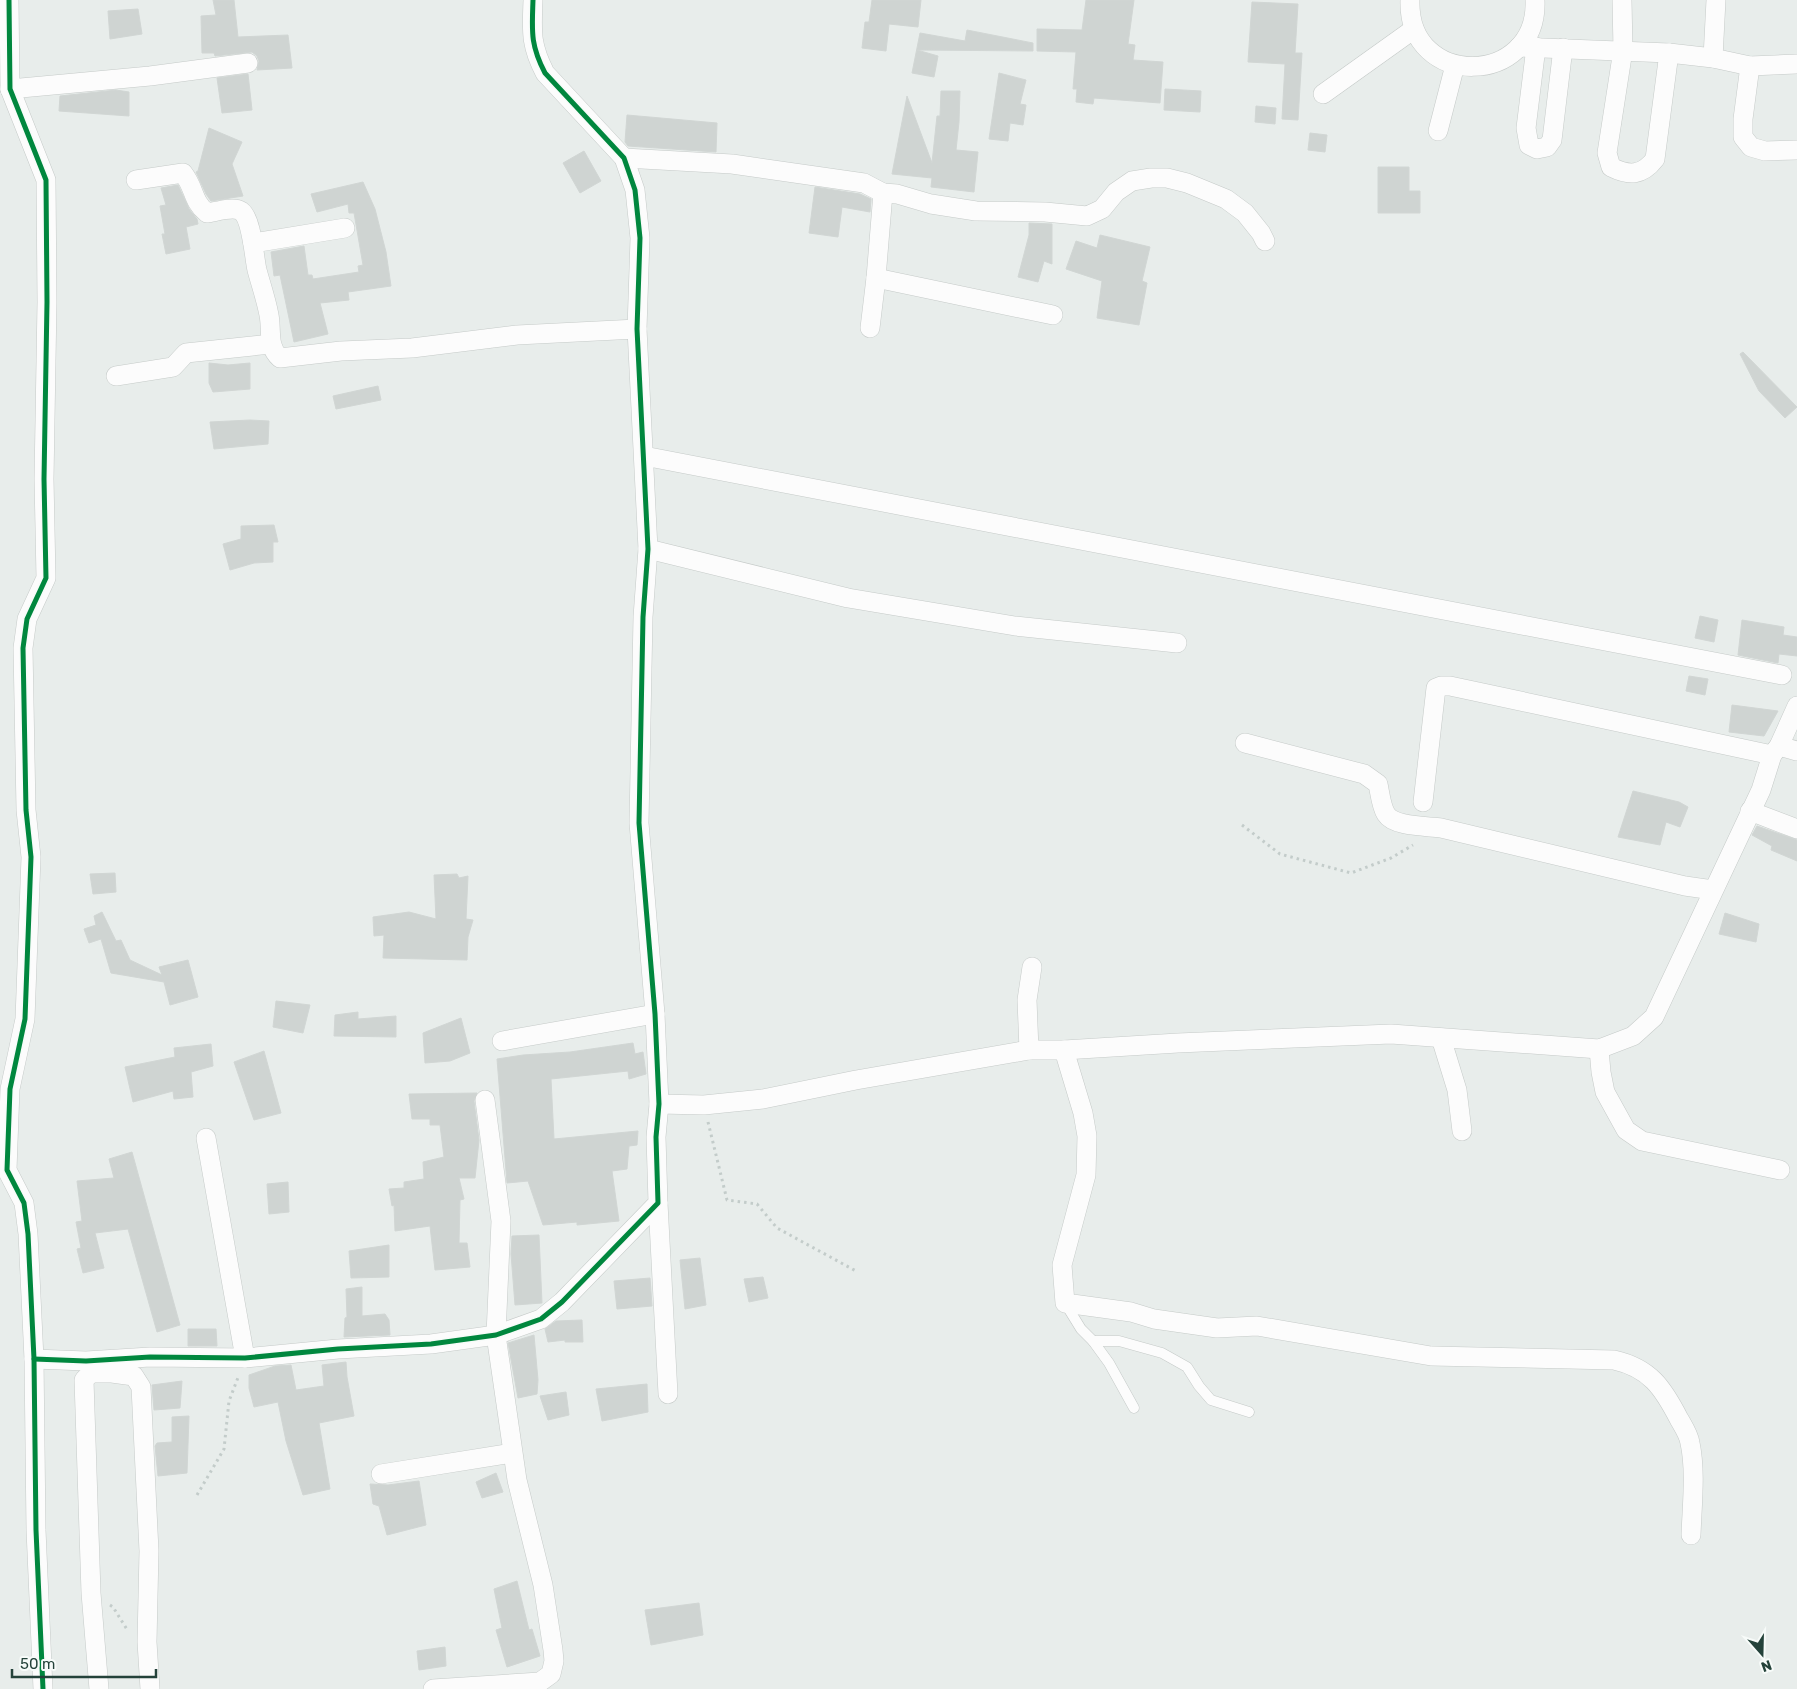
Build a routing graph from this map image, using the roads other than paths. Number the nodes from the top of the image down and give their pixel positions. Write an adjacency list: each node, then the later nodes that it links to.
1 (9, 0): 17 (street)
2 (533, 0): 21 (street)
3 (1410, 0): 7 (street)
4 (1535, 0): 8 (street)
5 (1622, 0): 10 (street)
6 (1716, 0): 12 (street)
7 (1414, 29): 15 (street); 18 (street)
8 (1528, 47): 9 (street); 9 (street); 15 (street)
9 (1563, 48): 10 (street)
10 (1623, 50): 11 (street); 11 (street)
11 (1669, 54): 12 (street)
12 (1713, 58): 16 (street)
13 (248, 62): 17 (street)
14 (1797, 64): 16 (street)
15 (1455, 65): 19 (street)
16 (1750, 66): 20 (street)
17 (10, 89): 57 (street)
18 (1323, 94)
19 (1438, 131)
20 (1797, 150)
21 (624, 158): 23 (street); 30 (street)
22 (136, 180): 26 (street)
23 (883, 193): 25 (street); 27 (street)
24 (345, 228): 26 (street)
25 (1265, 241)
26 (253, 243): 31 (street)
27 (876, 278): 28 (street); 29 (street)
28 (1053, 315)
29 (870, 328)
30 (637, 329): 31 (street); 33 (street)
31 (271, 344): 32 (street)
32 (116, 376)
33 (644, 456): 34 (street); 36 (street)
34 (648, 549): 35 (street); 46 (street)
35 (1177, 643)
36 (1782, 675)
37 (1797, 706): 39 (street)
38 (1245, 743): 44 (street)
39 (1776, 750): 40 (street); 41 (street); 42 (street)
40 (1797, 751)
41 (1423, 802)
42 (1750, 811): 43 (street); 44 (street)
43 (1797, 829)
44 (1713, 890): 49 (street)
45 (1032, 967): 50 (street)
46 (655, 1014): 48 (street); 53 (street)
47 (1442, 1038): 49 (street); 51 (street); 54 (street)
48 (502, 1041)
49 (1599, 1049): 56 (street)
50 (1029, 1050): 51 (street); 53 (street)
51 (1064, 1050): 59 (street)
52 (485, 1100): 60 (street)
53 (659, 1104): 58 (street)
54 (1462, 1131)
55 (206, 1138): 62 (street)
56 (1780, 1170)
57 (4, 1172): 63 (street)
58 (658, 1203): 60 (street); 64 (street)
59 (1065, 1303): 61 (lane); 69 (street)
60 (496, 1335): 62 (street); 67 (street)
61 (1093, 1341): 65 (lane); 66 (lane)
62 (245, 1358): 63 (street)
63 (34, 1359): 70 (street)
64 (668, 1394)
65 (1134, 1408)
66 (1249, 1412)
67 (512, 1453): 68 (street); 73 (street)
68 (381, 1474)
69 (1691, 1535)
70 (43, 1689)
71 (99, 1689): 72 (street)
72 (150, 1689)
73 (433, 1689)

